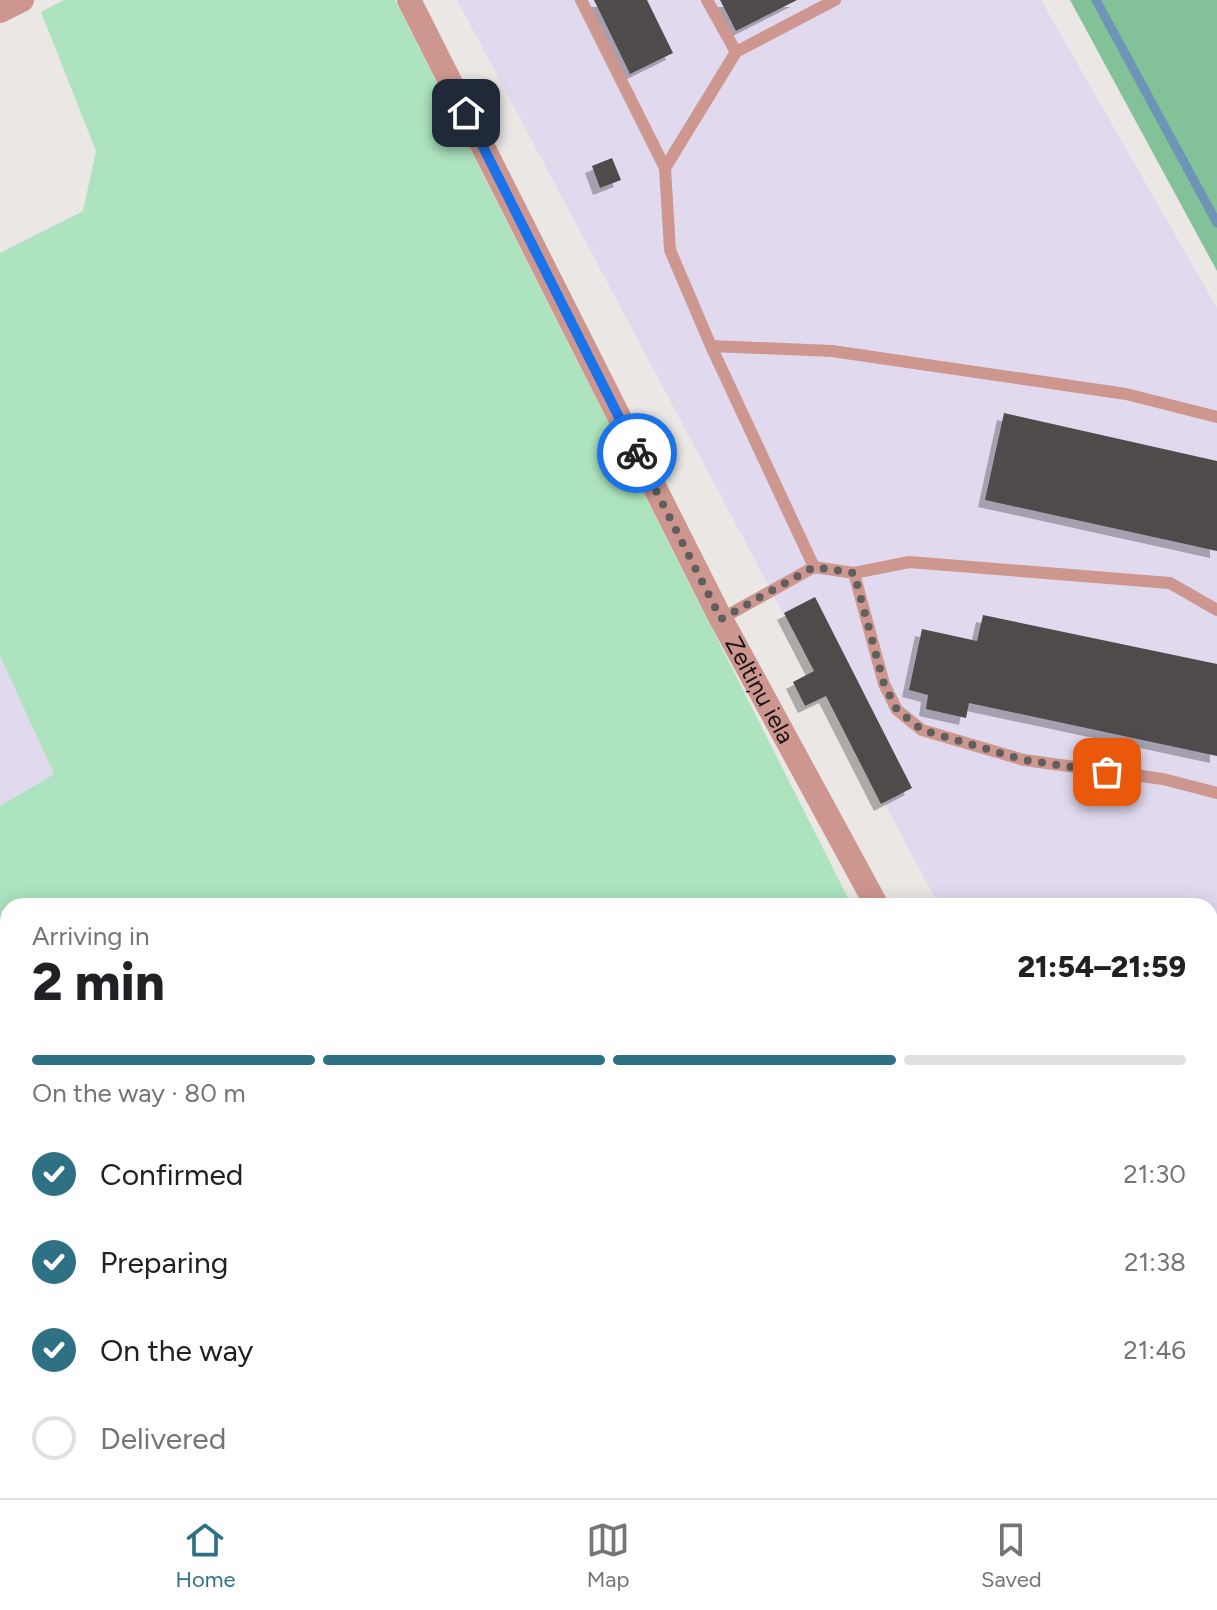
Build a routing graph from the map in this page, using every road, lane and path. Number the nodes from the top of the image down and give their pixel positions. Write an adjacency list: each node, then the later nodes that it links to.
1 (22, 0): 6 (street)
2 (409, 0): 14 (street, Zeltiņu iela)
3 (581, 0): 8 (lane)
4 (707, 0): 7 (lane)
5 (835, 0): 7 (lane)
6 (0, 11)
7 (736, 52): 8 (lane)
8 (665, 168): 9 (lane)
9 (711, 346): 10 (lane); 11 (lane)
10 (1217, 417)
11 (814, 567): 12 (lane); 14 (lane)
12 (854, 573): 13 (lane); 15 (lane)
13 (1217, 610)
14 (721, 619): 16 (street, Zeltiņu iela)
15 (1217, 793)
16 (873, 898)

